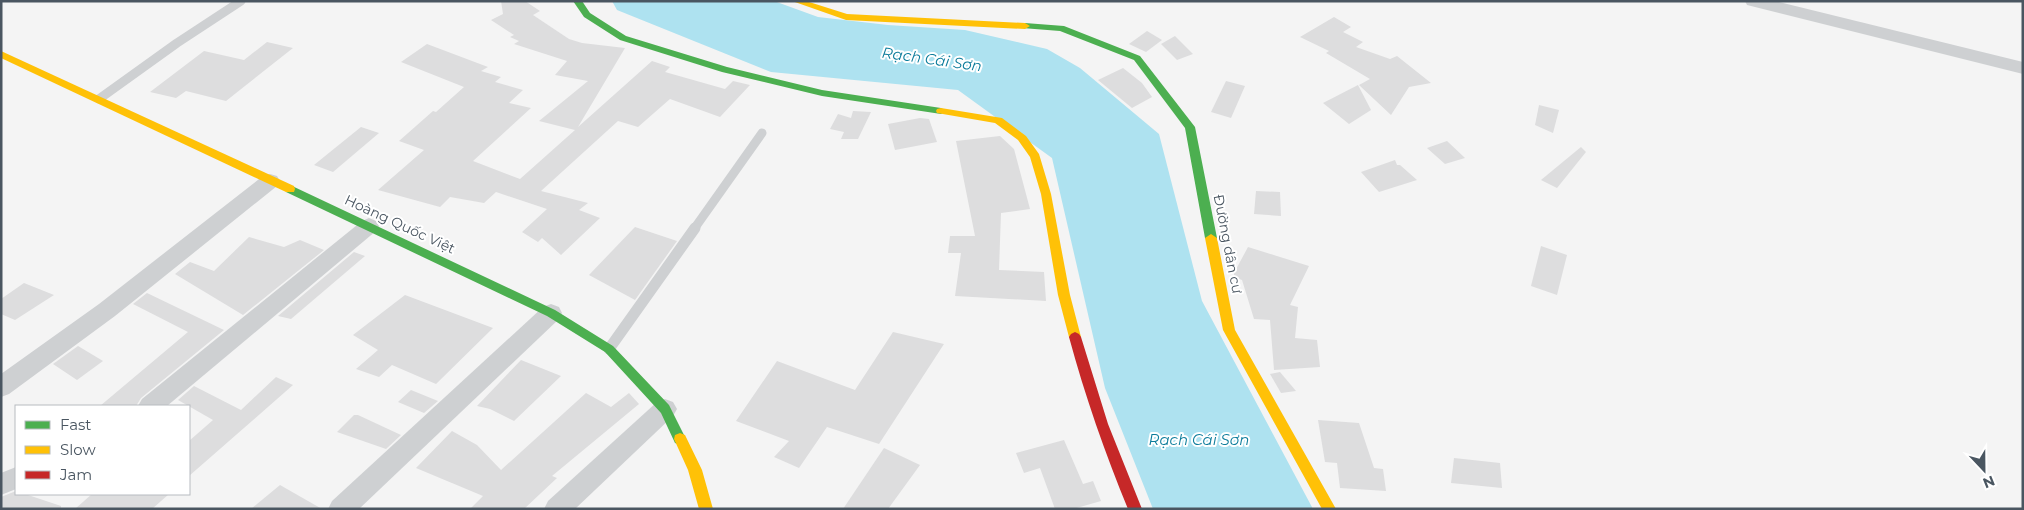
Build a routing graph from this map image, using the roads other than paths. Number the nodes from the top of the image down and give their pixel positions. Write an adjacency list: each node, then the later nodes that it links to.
1 (240, 1): 7 (lane)
2 (577, 1): 21 (street)
3 (796, 1): 22 (street, Đường dân cư)
4 (1753, 1): 6 (street)
5 (1, 54): 7 (street, Hoàng Quốc Việt)
6 (2023, 68)
7 (99, 99): 9 (street, Hoàng Quốc Việt)
8 (762, 133): 12 (lane)
9 (270, 181): 10 (street, Hoàng Quốc Việt); 13 (street)
10 (369, 226): 11 (street, Hoàng Quốc Việt); 14 (street)
11 (551, 313): 12 (street, Hoàng Quốc Việt); 18 (street)
12 (610, 349): 15 (street, Hoàng Quốc Việt)
13 (1, 387)
14 (151, 405)
15 (665, 409): 19 (street); 20 (street, Hoàng Quốc Việt)
16 (15, 478): 17 (street)
17 (1, 484)
18 (340, 509)
19 (558, 509)
20 (706, 509)
21 (1135, 509)
22 (1329, 509)

